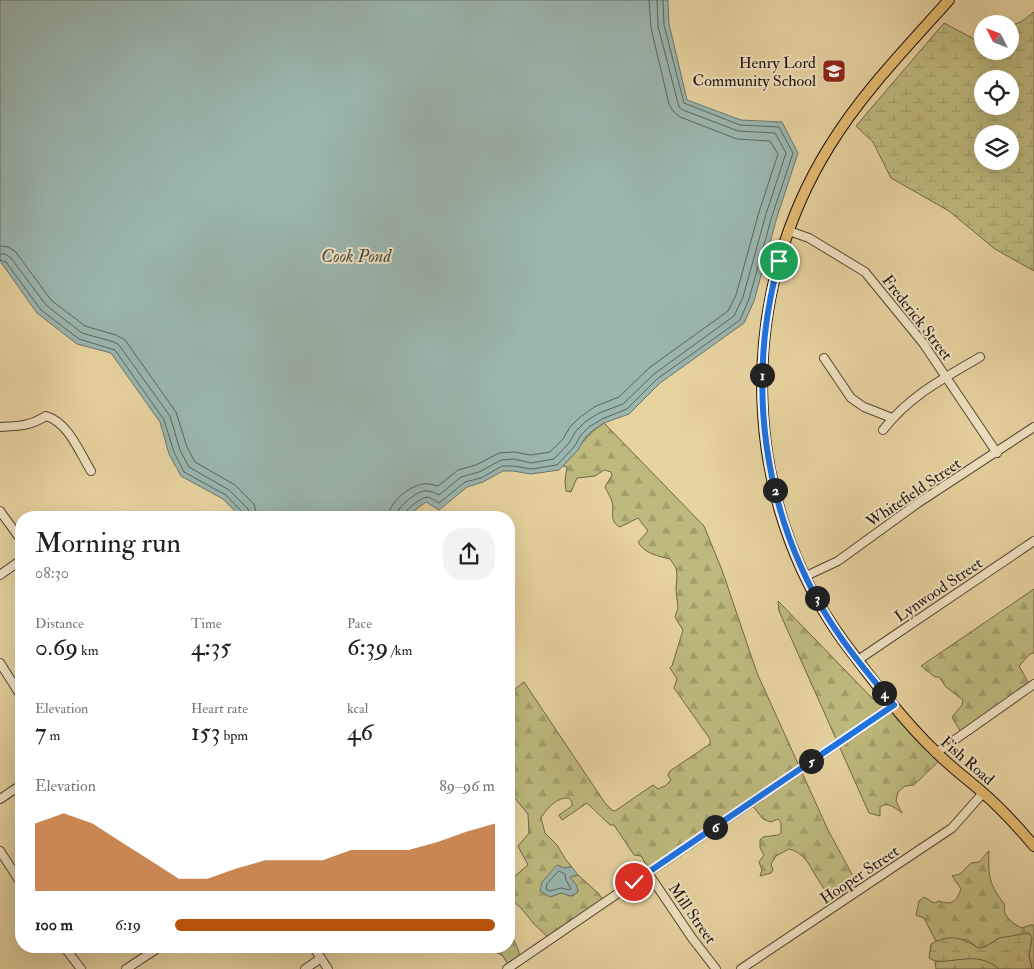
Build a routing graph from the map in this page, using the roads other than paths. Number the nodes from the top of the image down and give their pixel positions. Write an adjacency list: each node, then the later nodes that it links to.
1 (949, 0): 2 (main road, Fish Road)
2 (789, 230): 5 (street, Frederick Street); 17 (main road, Fish Road)
3 (980, 357): 5 (street)
4 (824, 358): 6 (street)
5 (946, 377): 6 (street); 10 (street, Frederick Street)
6 (892, 418): 9 (street)
7 (0, 427): 11 (street)
8 (1034, 427): 10 (street, Whitefield Street)
9 (883, 430)
10 (997, 452): 17 (street, Whitefield Street)
11 (91, 471)
12 (0, 511): 13 (street)
13 (15, 532)
14 (1034, 541): 18 (street, Lynwood Street)
15 (15, 564): 16 (street)
16 (0, 575)
17 (806, 576): 18 (main road, Fish Road)
18 (858, 660): 22 (main road, Fish Road)
19 (0, 663): 21 (street)
20 (1034, 684): 23 (street)
21 (15, 687)
22 (894, 705): 23 (main road, Fish Road); 29 (street)
23 (936, 753): 25 (main road, Fish Road)
24 (15, 789): 26 (street)
25 (983, 793): 27 (main road, Fish Road); 41 (street, Hooper Street)
26 (0, 799)
27 (1034, 846)
28 (0, 851): 30 (street)
29 (648, 873): 39 (street); 40 (street, Mill Street)
30 (15, 874)
31 (69, 953): 35 (street)
32 (150, 953): 36 (street)
33 (318, 953): 34 (street)
34 (321, 958): 37 (street); 38 (street)
35 (81, 969)
36 (126, 969)
37 (305, 969)
38 (328, 969)
39 (507, 969)
40 (716, 969)
41 (742, 969)

